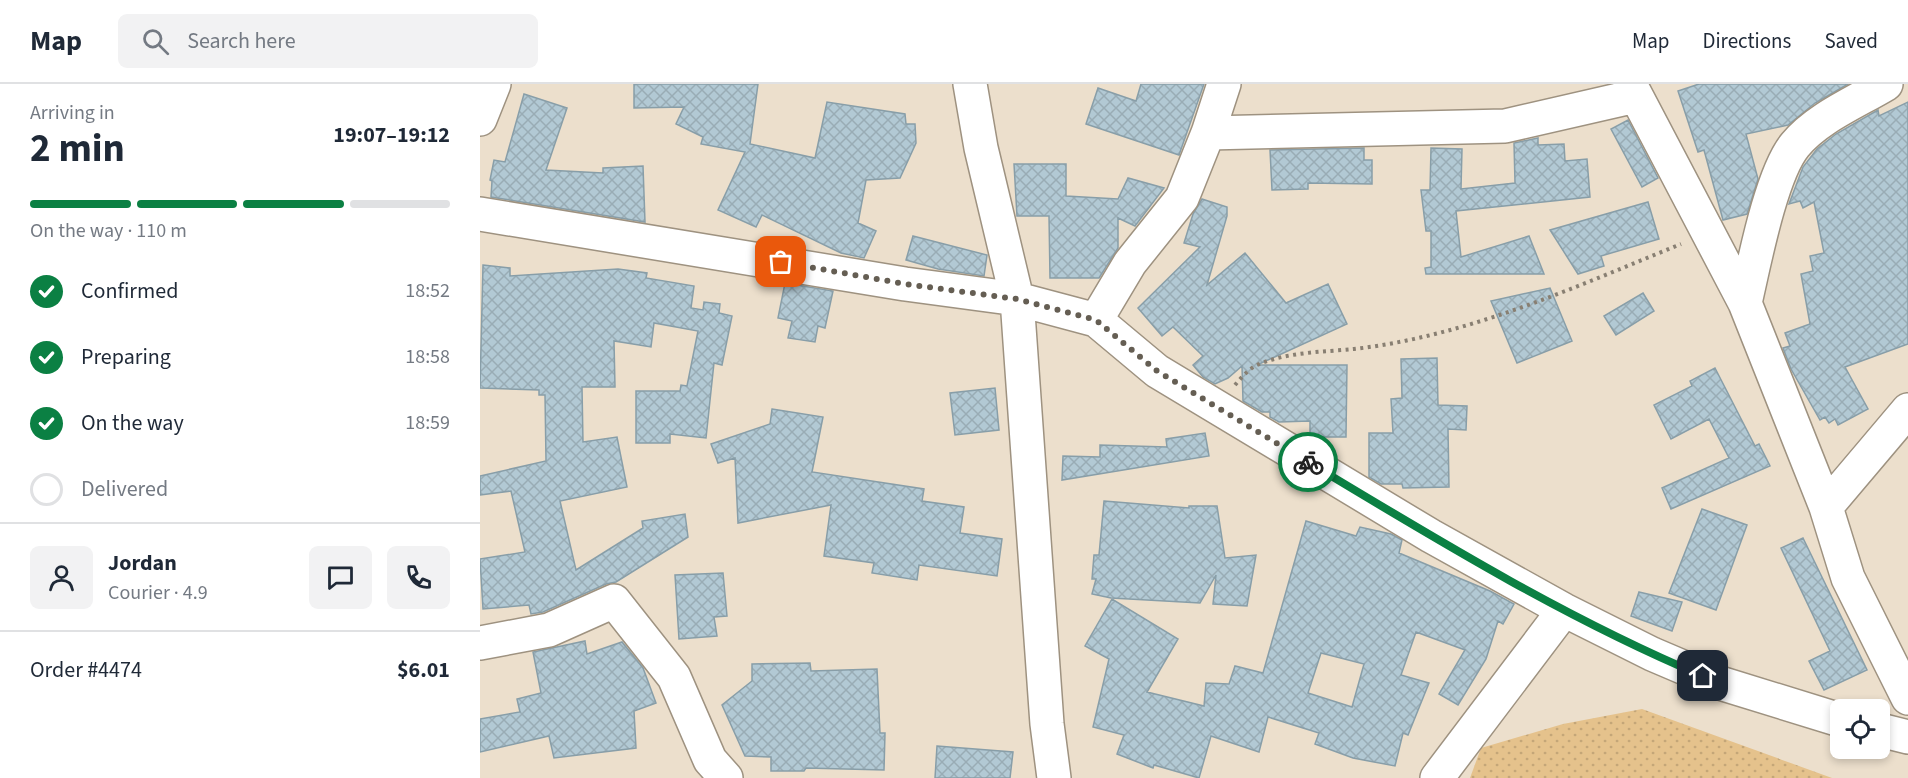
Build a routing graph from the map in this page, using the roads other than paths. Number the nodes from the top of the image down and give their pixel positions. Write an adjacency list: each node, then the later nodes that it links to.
1 (494, 84): 6 (street)
2 (970, 84): 9 (street)
3 (1224, 84): 7 (street)
4 (1886, 84): 10 (street)
5 (1633, 90): 7 (street); 10 (street)
6 (480, 118)
7 (1208, 133): 11 (street)
8 (480, 214): 9 (street)
9 (1017, 299): 11 (street); 21 (street)
10 (1745, 303): 13 (street)
11 (1096, 320): 14 (street)
12 (1908, 410): 13 (street)
13 (1826, 507): 16 (street)
14 (1564, 610): 17 (street); 22 (street)
15 (480, 643): 20 (street)
16 (1908, 699)
17 (1830, 717)
18 (1890, 732): 19 (street)
19 (1908, 737)
20 (726, 778)
21 (1054, 778)
22 (1437, 778)

